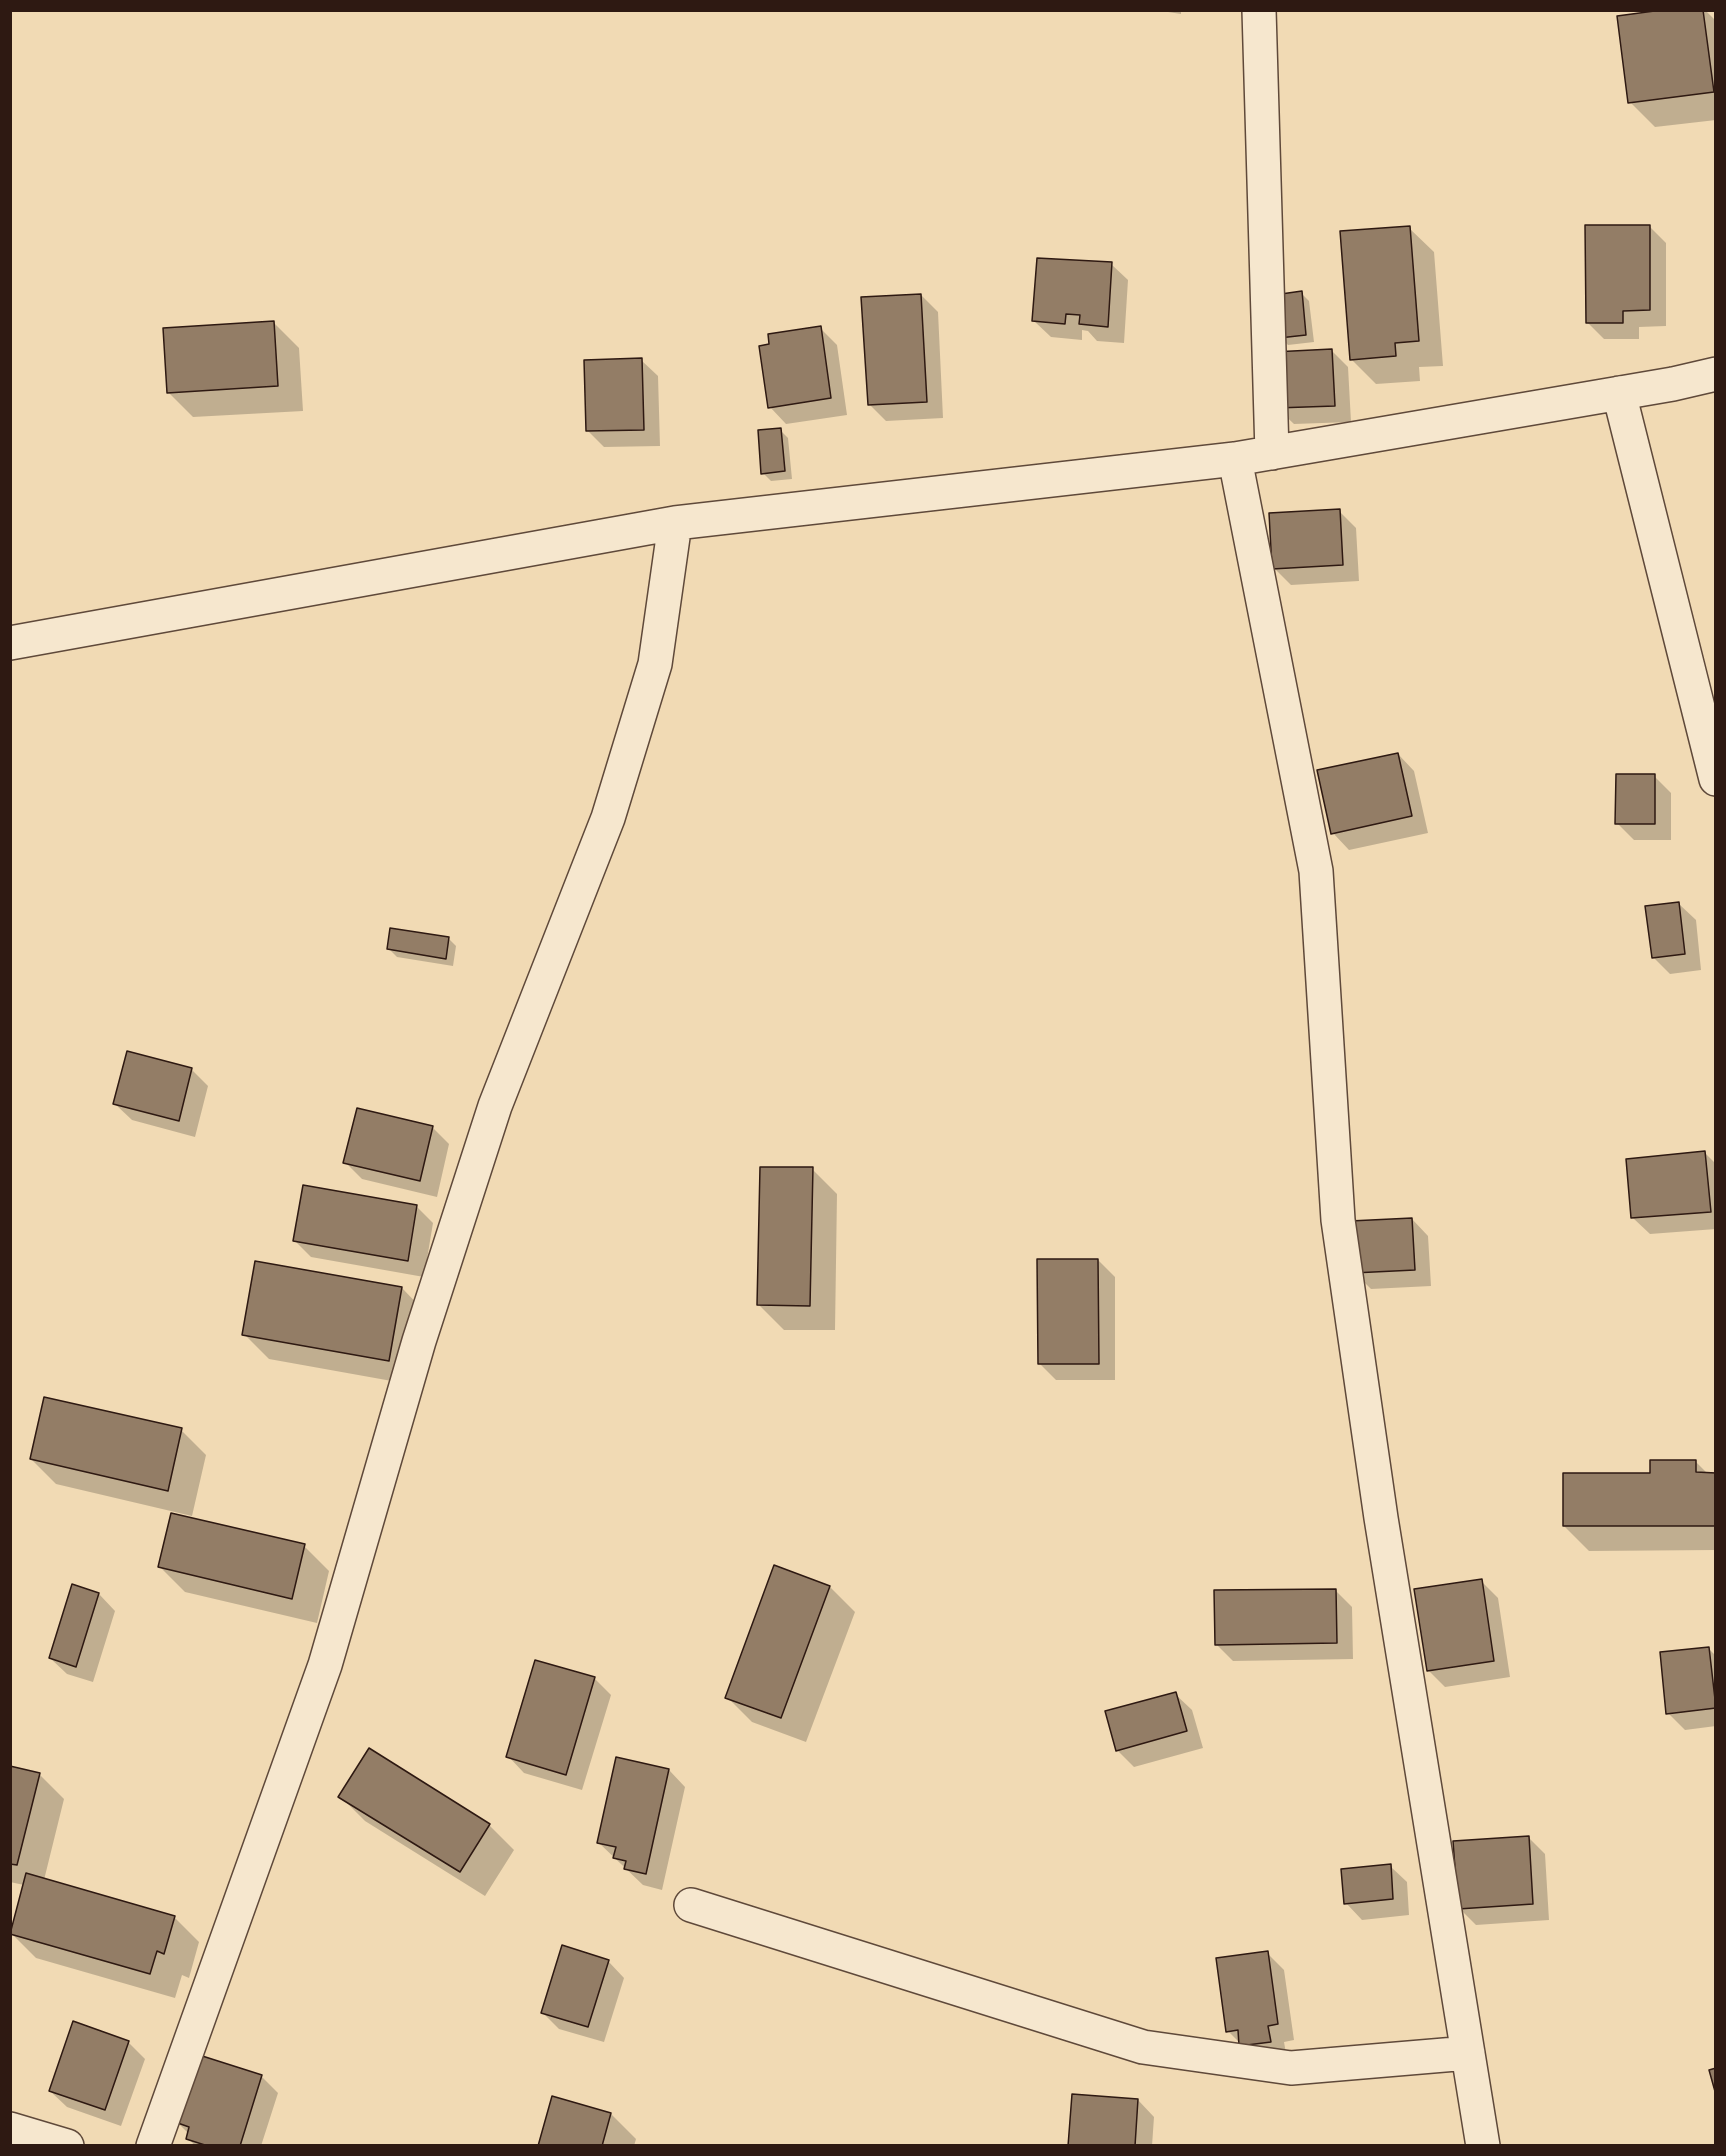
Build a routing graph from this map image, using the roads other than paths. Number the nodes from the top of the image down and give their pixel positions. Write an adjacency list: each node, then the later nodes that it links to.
1 (1259, 10): 4 (street)
2 (1716, 375): 3 (street)
3 (1619, 393): 4 (street); 8 (street)
4 (1272, 453): 5 (street)
5 (1235, 459): 6 (street); 10 (street)
6 (675, 524): 7 (street); 13 (street)
7 (10, 644)
8 (1716, 779)
9 (691, 1905): 10 (street)
10 (1468, 2053): 14 (street)
11 (10, 2129): 12 (street)
12 (68, 2145)
13 (153, 2145)
14 (1483, 2145)

